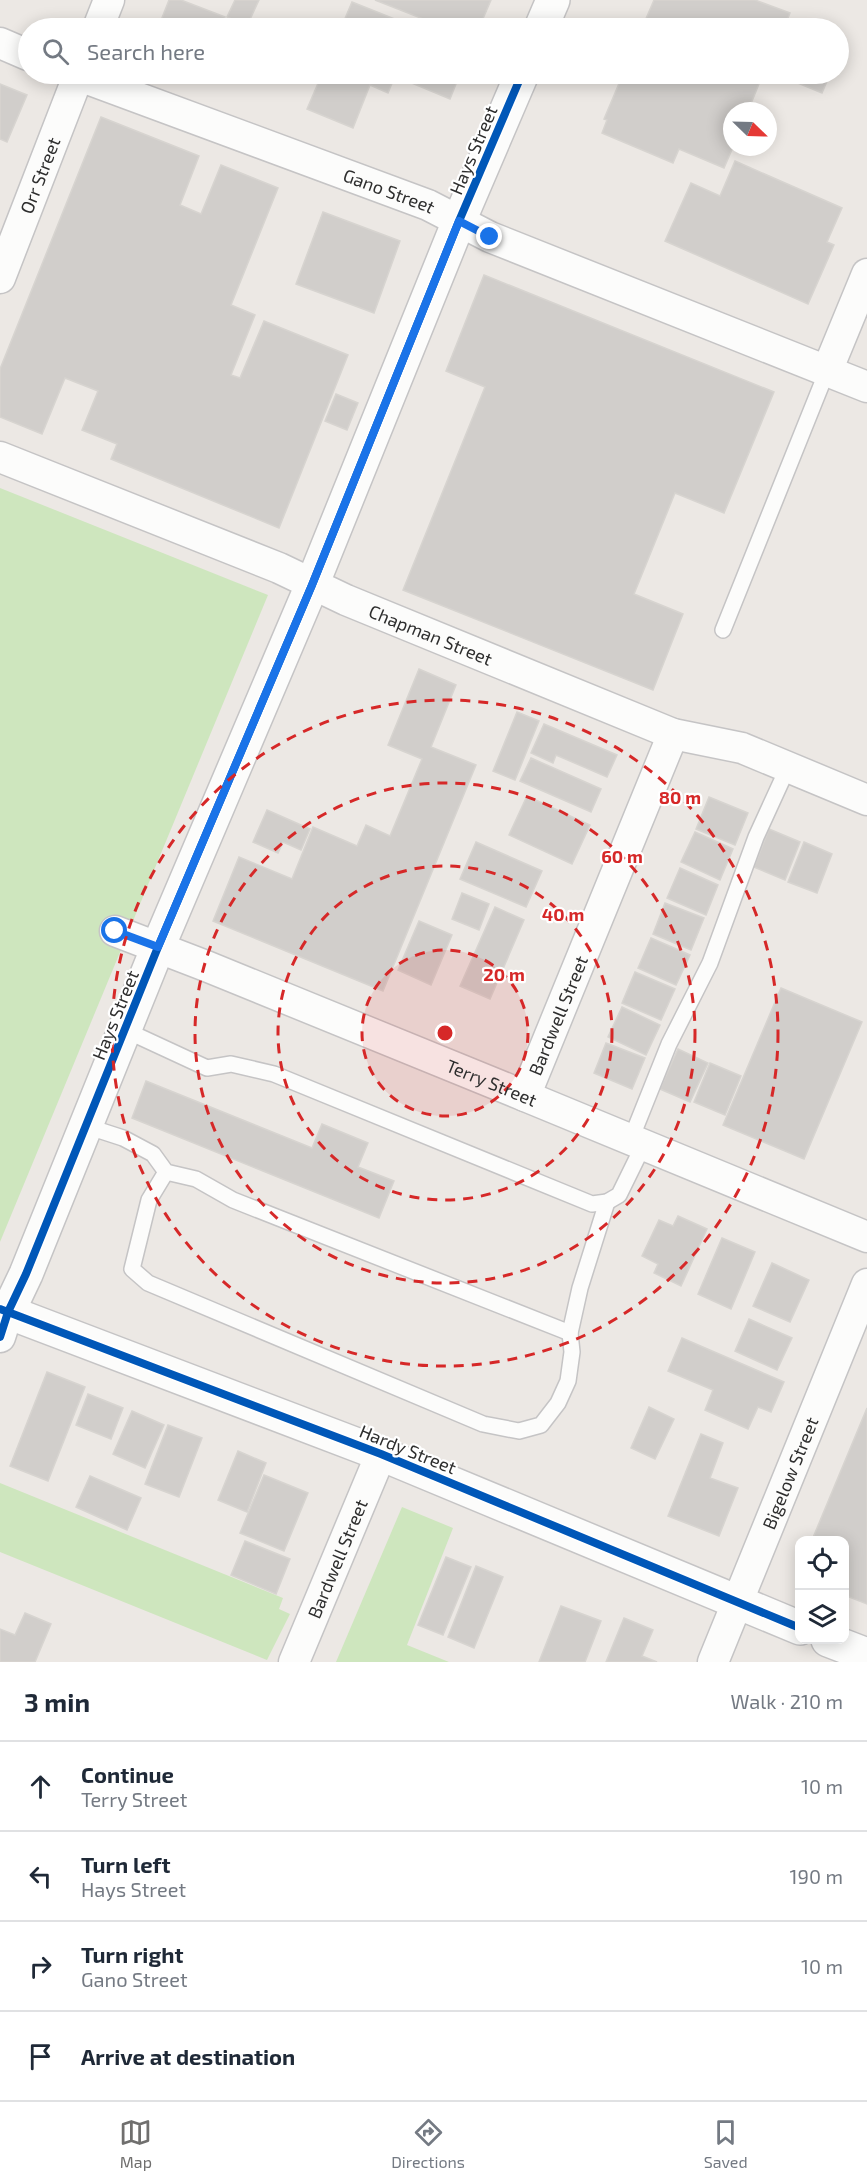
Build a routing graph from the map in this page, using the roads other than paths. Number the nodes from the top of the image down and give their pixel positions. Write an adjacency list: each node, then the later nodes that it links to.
1 (109, 0): 3 (street)
2 (553, 0): 4 (street)
3 (102, 18)
4 (545, 18)
5 (0, 43): 6 (street)
6 (18, 51)
7 (73, 84): 12 (street, Orr Street)
8 (104, 84): 10 (street, Gano Street)
9 (518, 84): 10 (street, Hays Street)
10 (459, 221): 13 (street, Gano Street); 16 (street, Hays Street)
11 (867, 274): 13 (street)
12 (0, 278)
13 (827, 371): 14 (street, Gano Street); 17 (lane)
14 (867, 387)
15 (0, 457): 16 (street, Chapman Street)
16 (312, 585): 18 (street, Chapman Street); 22 (street, Hays Street)
17 (723, 630)
18 (673, 734): 19 (street, Chapman Street); 24 (street, Bardwell Street)
19 (788, 767): 20 (street, Chapman Street); 26 (lane)
20 (867, 800)
21 (115, 931): 22 (street, Terry Street)
22 (158, 947): 23 (street, Hays Street); 24 (street, Terry Street)
23 (125, 1030): 25 (street, Hays Street); 28 (lane)
24 (525, 1096): 26 (street, Terry Street)
25 (86, 1126): 27 (lane); 31 (street, Hays Street)
26 (638, 1142): 28 (lane); 29 (street, Terry Street)
27 (166, 1172): 32 (lane); 32 (lane)
28 (607, 1202): 32 (lane)
29 (867, 1237)
30 (867, 1284): 34 (street, Bigelow Street)
31 (3, 1319): 33 (street, Hardy Street)
32 (570, 1333)
33 (381, 1454): 34 (street, Hardy Street); 38 (street, Bardwell Street)
34 (736, 1603): 35 (street, Hardy Street); 39 (street, Bigelow Street)
35 (795, 1626)
36 (838, 1644): 37 (street)
37 (867, 1655)
38 (294, 1662)
39 (713, 1662)

